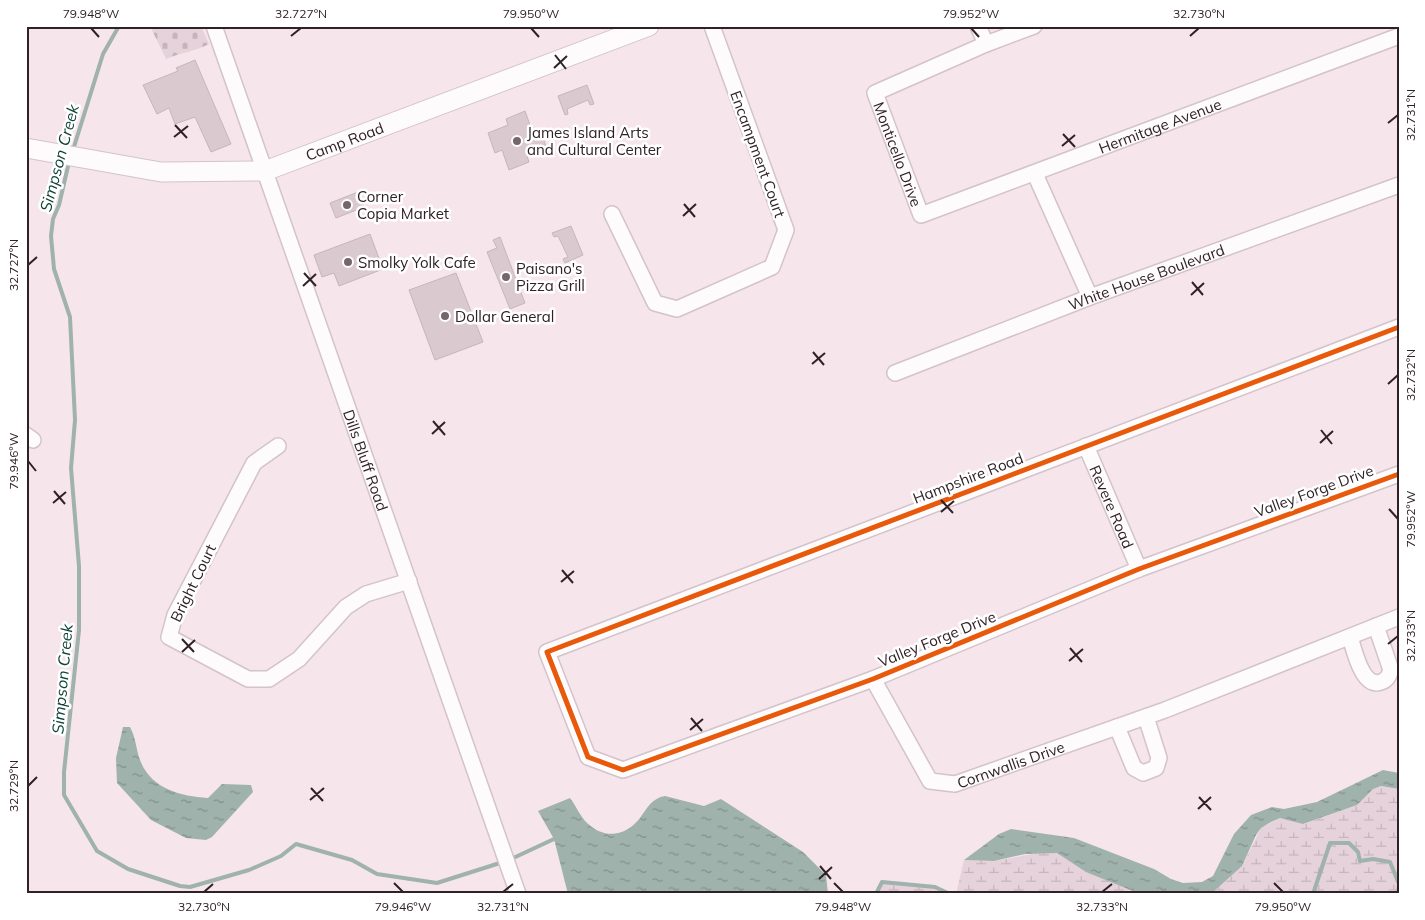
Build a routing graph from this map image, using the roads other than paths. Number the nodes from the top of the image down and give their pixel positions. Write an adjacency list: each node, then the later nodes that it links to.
1 (214, 26): 9 (street, Dills Bluff Road)
2 (649, 26): 9 (main road, Camp Road)
3 (712, 26): 12 (street, Encampment Court)
4 (978, 26): 7 (street)
5 (1034, 26): 7 (street)
6 (1399, 36): 10 (street, Hermitage Avenue)
7 (986, 44): 13 (street, Monticello Drive)
8 (26, 148): 9 (main road, Camp Road)
9 (265, 170): 21 (street, Dills Bluff Road)
10 (1036, 174): 13 (street, Hermitage Avenue); 14 (street)
11 (1399, 185): 14 (street, White House Boulevard)
12 (612, 214)
13 (921, 216)
14 (1090, 298): 16 (street, White House Boulevard)
15 (1399, 327): 18 (street, Hampshire Road)
16 (895, 373)
17 (278, 446): 21 (street, Bright Court)
18 (1086, 446): 20 (street, Revere Road); 25 (street, Hampshire Road)
19 (1399, 474): 20 (street, Valley Forge Drive)
20 (1139, 569): 26 (street, Valley Forge Drive)
21 (409, 581): 29 (street, Dills Bluff Road)
22 (1399, 617): 23 (street, Cornwallis Drive)
23 (1376, 626): 24 (street, Cornwallis Drive); 24 (street)
24 (1350, 637): 27 (street, Cornwallis Drive)
25 (547, 652): 26 (street, Valley Forge Drive)
26 (873, 679): 28 (street, Cornwallis Drive)
27 (1146, 717): 28 (street, Cornwallis Drive); 28 (street)
28 (1117, 728)
29 (518, 894)

